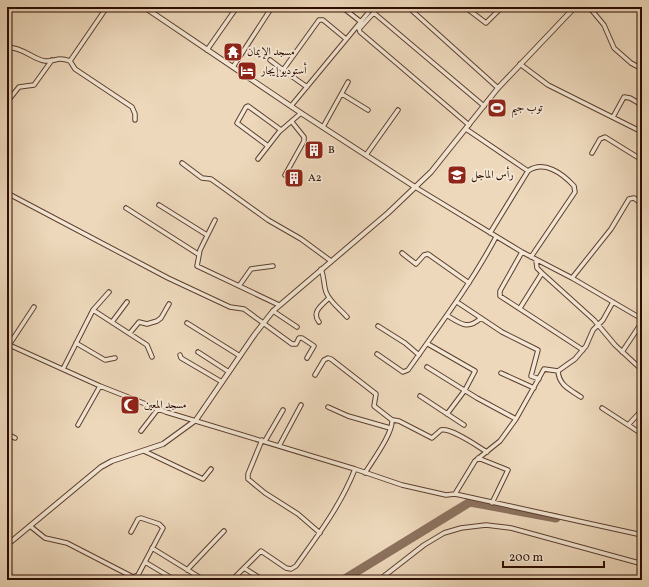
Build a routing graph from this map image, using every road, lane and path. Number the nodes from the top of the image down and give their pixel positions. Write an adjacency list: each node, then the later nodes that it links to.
1 (108, 7): 22 (street)
2 (144, 7): 19 (street)
3 (237, 7): 19 (street)
4 (272, 7): 24 (street)
5 (342, 7): 16 (street)
6 (379, 7): 14 (street)
7 (408, 7): 29 (street)
8 (465, 7): 9 (street)
9 (502, 7)
10 (575, 7): 23 (street)
11 (589, 7): 25 (street)
12 (637, 7): 15 (street)
13 (368, 13): 16 (street)
14 (374, 13): 34 (street); 42 (street)
15 (642, 14)
16 (361, 22): 17 (street)
17 (346, 39): 26 (street); 28 (street)
18 (7, 47): 20 (street)
19 (207, 50): 24 (street)
20 (52, 60): 22 (street); 31 (street)
21 (270, 60): 26 (street)
22 (70, 61): 39 (street)
23 (520, 64): 29 (street); 38 (street)
24 (233, 67): 33 (street)
25 (642, 69)
26 (283, 70): 28 (street)
27 (348, 82): 30 (street)
28 (307, 87): 33 (street)
29 (498, 88): 34 (street)
30 (342, 94): 35 (street); 41 (street)
31 (7, 102)
32 (642, 105): 38 (street)
33 (291, 106): 37 (street)
34 (484, 106): 42 (street)
35 (368, 110)
36 (398, 110): 47 (street)
37 (301, 113): 40 (street); 41 (street)
38 (613, 117): 44 (street)
39 (135, 120)
40 (292, 122): 43 (street); 52 (street)
41 (323, 127): 47 (street)
42 (467, 127): 51 (street); 53 (street)
43 (281, 130): 45 (street); 45 (street)
44 (642, 132)
45 (268, 146): 48 (street)
46 (592, 153): 49 (street)
47 (366, 155): 53 (street)
48 (258, 159)
49 (642, 160)
50 (182, 163): 67 (street)
51 (528, 171): 59 (street); 65 (street)
52 (285, 175)
53 (415, 187): 59 (street); 67 (street)
54 (7, 193): 90 (street)
55 (159, 204): 60 (street)
56 (642, 204): 71 (street)
57 (126, 208): 64 (street)
58 (215, 220): 60 (street)
59 (490, 233): 61 (street)
60 (207, 235): 64 (street)
61 (496, 237): 62 (street); 72 (street)
62 (522, 252): 65 (street); 82 (street)
63 (402, 253): 72 (street)
64 (198, 254): 73 (street)
65 (531, 257): 66 (street)
66 (536, 260): 70 (street); 71 (street)
67 (331, 261): 69 (street)
68 (273, 266): 73 (street)
69 (321, 270): 75 (street); 80 (street)
70 (542, 273): 82 (street); 94 (street)
71 (572, 278): 78 (street)
72 (469, 283): 77 (street)
73 (240, 286): 80 (street)
74 (109, 292): 83 (street)
75 (329, 298): 86 (street); 91 (street)
76 (127, 302): 89 (street)
77 (457, 302): 85 (street); 87 (street)
78 (613, 302): 88 (street); 94 (street)
79 (169, 304): 97 (street)
80 (279, 305): 84 (street)
81 (34, 307): 99 (street)
82 (520, 308): 101 (street)
83 (93, 310): 89 (street); 98 (street)
84 (273, 311): 90 (street); 96 (street)
85 (448, 316): 87 (street); 100 (street)
86 (347, 317)
87 (482, 318): 118 (street)
88 (642, 319)
89 (112, 322): 97 (street)
90 (263, 322): 107 (street); 110 (street)
91 (319, 322)
92 (642, 322): 103 (street)
93 (187, 323): 107 (street)
94 (599, 325): 101 (street); 103 (street)
95 (378, 326): 106 (street)
96 (297, 327)
97 (130, 333): 108 (street)
98 (76, 343): 109 (street); 112 (street)
99 (8, 344): 112 (street)
100 (428, 344): 106 (street); 122 (street)
101 (583, 350): 114 (street)
102 (198, 352): 115 (street)
103 (622, 352): 113 (street)
104 (377, 354): 106 (street)
105 (180, 355): 119 (street)
106 (419, 355)
107 (240, 356): 115 (street)
108 (152, 357)
109 (115, 358)
110 (307, 358)
111 (427, 367): 122 (street)
112 (63, 369): 120 (street)
113 (642, 370)
114 (558, 371): 118 (street); 124 (street)
115 (229, 372): 119 (street)
116 (502, 373): 121 (street)
117 (315, 375): 134 (street)
118 (539, 379): 121 (street)
119 (222, 382): 133 (street)
120 (100, 386): 128 (street); 136 (street)
121 (534, 388): 132 (street)
122 (465, 390): 131 (street); 132 (street)
123 (420, 396): 131 (street)
124 (581, 397)
125 (301, 405): 144 (street)
126 (328, 407): 138 (street)
127 (602, 408): 135 (street)
128 (158, 409): 133 (street); 139 (street)
129 (283, 410): 143 (street)
130 (642, 410): 135 (street)
131 (447, 414): 137 (street)
132 (516, 419): 146 (street)
133 (196, 420): 143 (street); 145 (street)
134 (392, 420): 138 (street); 146 (street)
135 (629, 424): 141 (street)
136 (78, 425)
137 (464, 425)
138 (390, 428): 150 (street)
139 (141, 431)
140 (7, 434): 142 (street)
141 (642, 434)
142 (14, 438)
143 (263, 441): 144 (street); 156 (street)
144 (279, 446): 148 (street)
145 (144, 451): 149 (street); 153 (street)
146 (487, 452): 147 (street)
147 (478, 458): 151 (street); 152 (street)
148 (355, 468): 150 (street); 156 (street)
149 (211, 469)
150 (365, 472): 151 (street)
151 (455, 494): 152 (street)
152 (492, 503): 157 (street)
153 (30, 526): 158 (street); 160 (street)
154 (224, 531): 163 (street)
155 (131, 532): 159 (street)
156 (320, 534): 162 (street)
157 (642, 535)
158 (7, 545)
159 (152, 548): 160 (street); 163 (street)
160 (145, 562): 166 (street)
161 (639, 563): 170 (street)
162 (244, 568): 168 (street); 169 (street)
163 (187, 570): 167 (street)
164 (7, 577): 165 (street)
165 (9, 580)
166 (175, 580)
167 (204, 580)
168 (232, 580)
169 (263, 580)
170 (379, 580)

